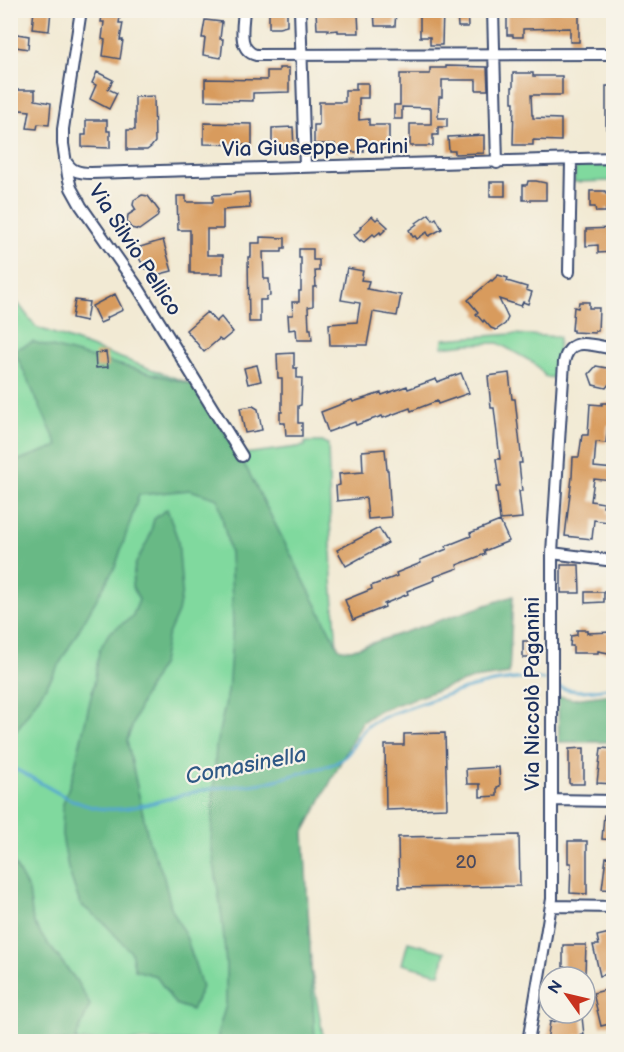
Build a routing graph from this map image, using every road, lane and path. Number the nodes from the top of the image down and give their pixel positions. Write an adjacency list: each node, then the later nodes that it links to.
1 (81, 10): 9 (street, Via Silvio Pellico)
2 (244, 10): 7 (street)
3 (300, 10): 7 (street)
4 (493, 10): 6 (street)
5 (614, 54): 6 (street)
6 (495, 55): 7 (street); 11 (street)
7 (301, 56): 12 (street)
8 (614, 158): 10 (street, Via Giuseppe Parini)
9 (65, 160): 12 (street, Via Giuseppe Parini); 15 (street, Via Silvio Pellico)
10 (571, 160): 11 (street, Via Giuseppe Parini); 13 (street)
11 (497, 163): 12 (street, Via Giuseppe Parini)
12 (305, 167)
13 (569, 272)
14 (614, 349): 16 (street, Via Niccolò Paganini)
15 (242, 456)
16 (552, 553): 17 (street); 18 (street, Via Niccolò Paganini)
17 (614, 561)
18 (552, 800): 19 (street); 20 (street, Via Niccolò Paganini)
19 (614, 801)
20 (551, 906): 21 (street); 22 (street, Via Niccolò Paganini)
21 (614, 907)
22 (528, 1041)

